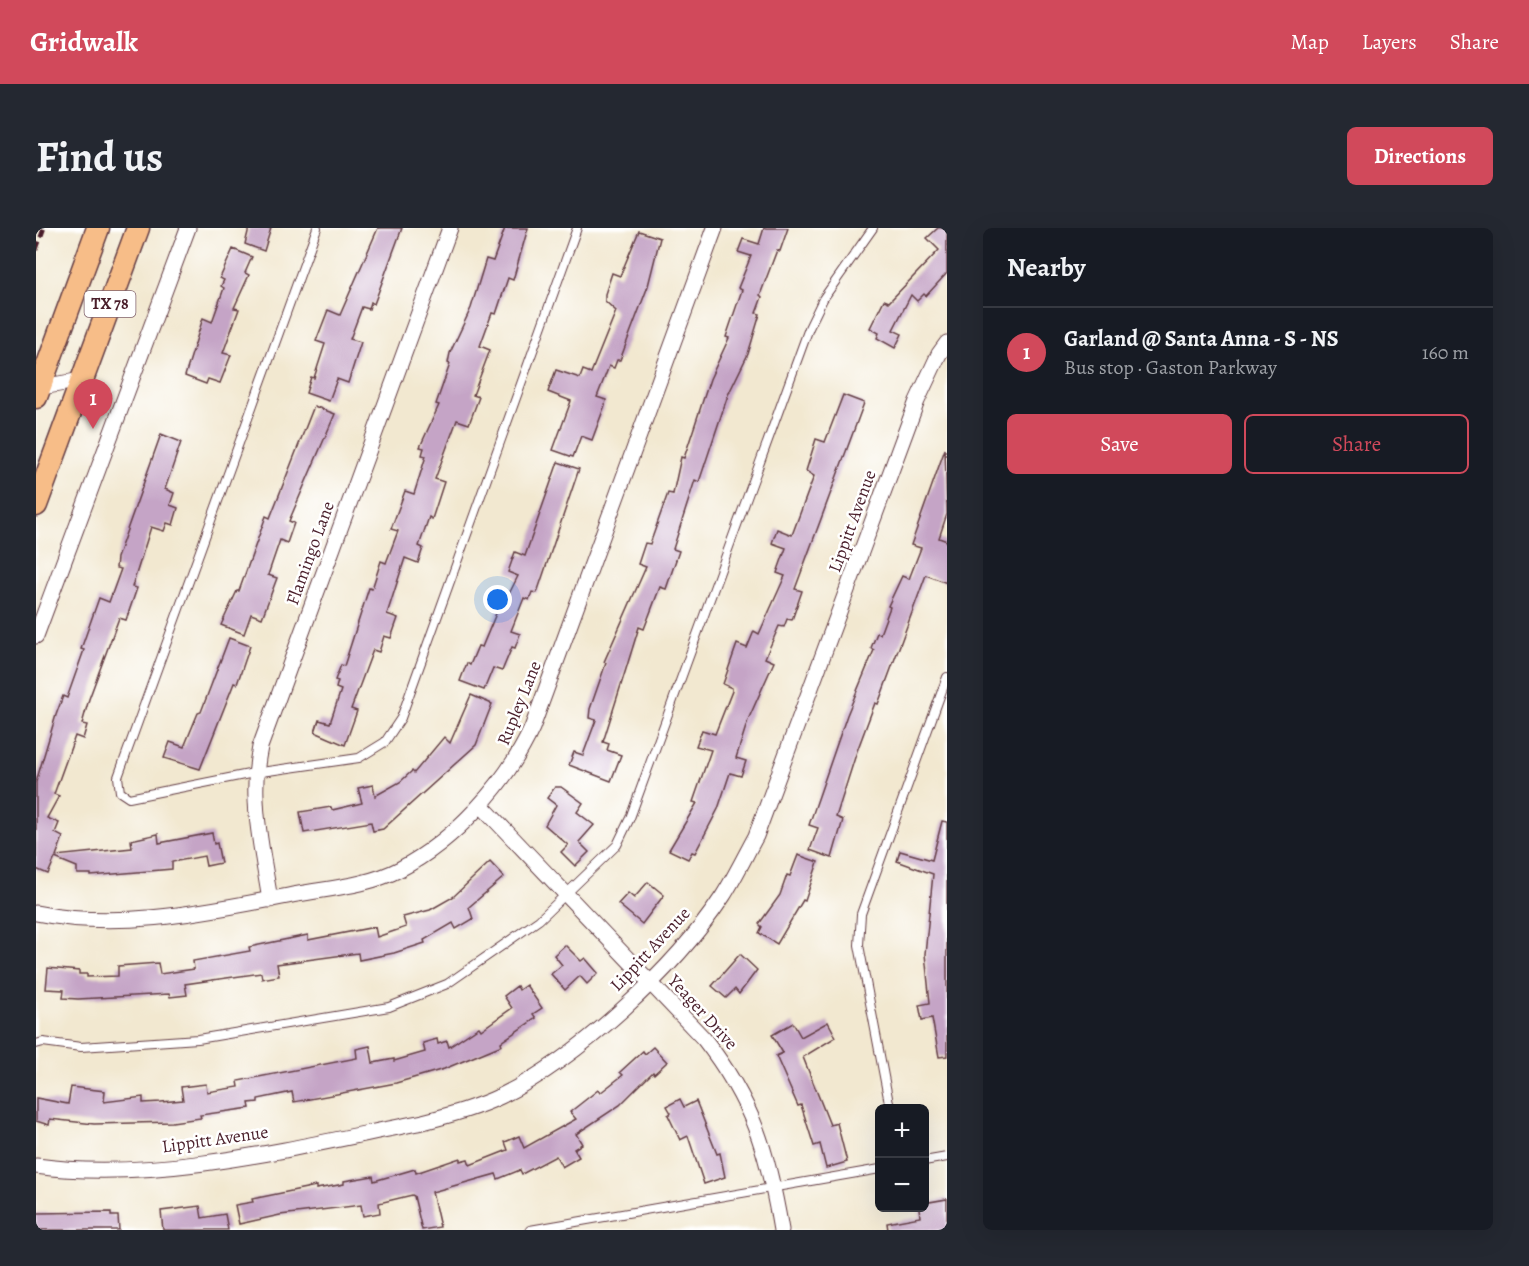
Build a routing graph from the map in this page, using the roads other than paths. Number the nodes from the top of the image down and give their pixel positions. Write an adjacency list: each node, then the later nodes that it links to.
1 (98, 228): 11 (main road, TX 78)
2 (138, 228): 10 (main road, TX 78)
3 (188, 228): 13 (street)
4 (317, 228): 15 (lane)
5 (450, 228): 15 (street, Flamingo Lane)
6 (577, 228): 15 (lane)
7 (715, 228): 16 (street, Rupley Lane)
8 (873, 228): 17 (lane)
9 (947, 343): 20 (street, Lippitt Avenue)
10 (82, 380): 11 (street); 12 (main road, TX 78)
11 (37, 391)
12 (36, 505)
13 (36, 636)
14 (947, 677): 22 (lane)
15 (254, 773): 18 (street, Flamingo Lane)
16 (481, 805): 17 (street, Yeager Drive); 18 (street, Rupley Lane)
17 (566, 894): 20 (street, Yeager Drive); 21 (lane)
18 (270, 900): 19 (street, Rupley Lane)
19 (36, 913)
20 (650, 981): 25 (street, Lippitt Avenue); 27 (street, Yeager Drive)
21 (36, 1044)
22 (889, 1104)
23 (947, 1157): 24 (lane)
24 (929, 1160)
25 (36, 1166)
26 (875, 1170): 27 (lane)
27 (774, 1188): 28 (lane); 29 (street, Yeager Drive)
28 (530, 1230)
29 (781, 1230)

